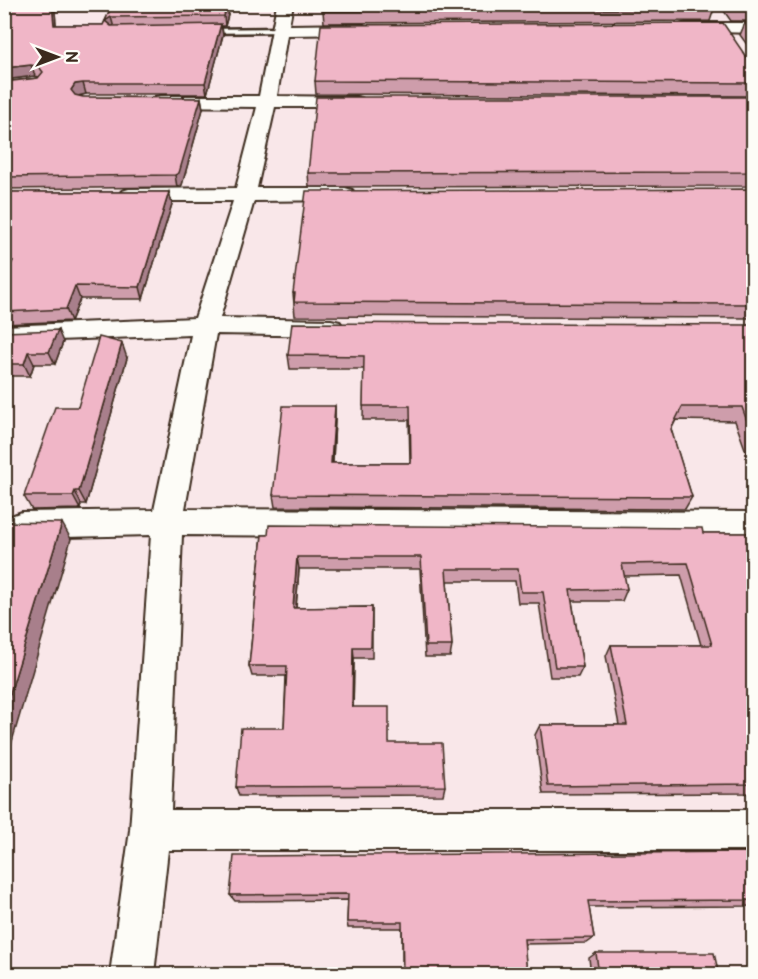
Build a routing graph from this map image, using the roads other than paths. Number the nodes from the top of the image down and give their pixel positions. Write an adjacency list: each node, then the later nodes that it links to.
1 (59, 4): 2 (street)
2 (4, 10)
3 (714, 12): 6 (street)
4 (283, 17): 8 (street); 9 (lane); 12 (street)
5 (665, 28): 6 (street)
6 (725, 28): 7 (street); 10 (street)
7 (753, 28)
8 (377, 29)
9 (198, 31)
10 (736, 45)
11 (142, 101): 12 (street)
12 (267, 102): 13 (street); 16 (street)
13 (374, 102)
14 (363, 194): 16 (street)
15 (113, 195): 16 (street)
16 (244, 195): 17 (street)
17 (205, 326): 18 (street); 19 (street); 20 (street)
18 (355, 328)
19 (4, 334)
20 (167, 522): 21 (street); 22 (street); 23 (street)
21 (22, 525)
22 (753, 525)
23 (150, 830): 24 (street); 25 (street)
24 (753, 830)
25 (132, 975)

